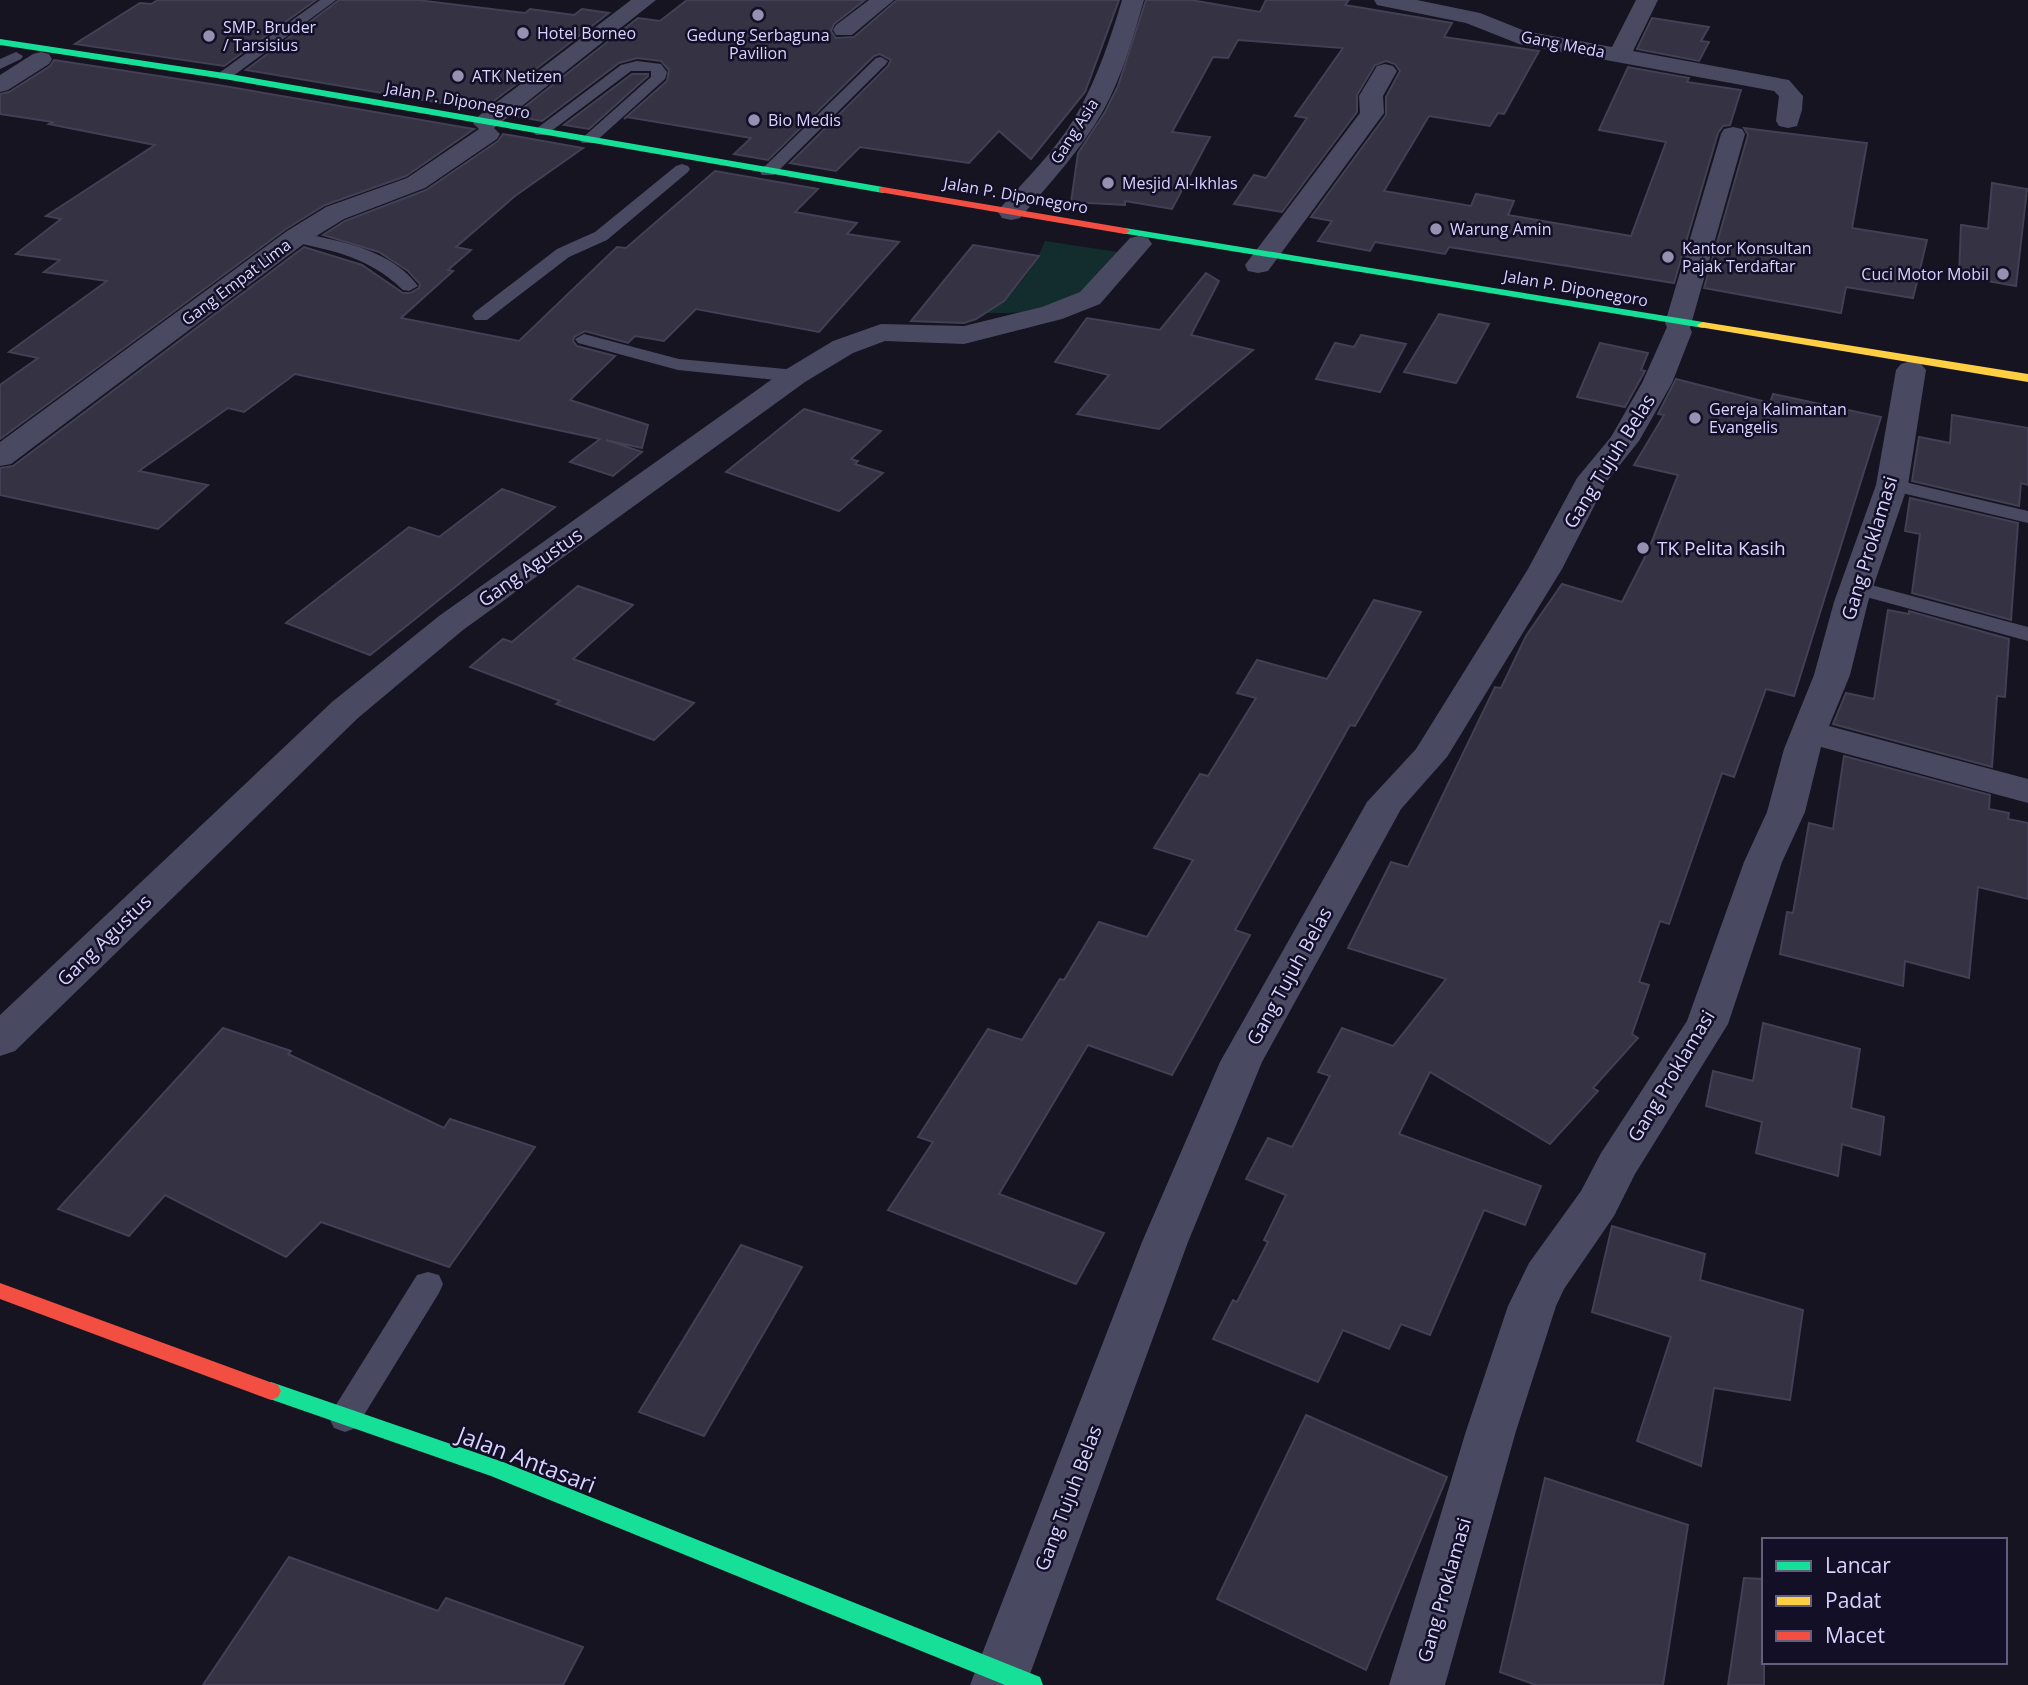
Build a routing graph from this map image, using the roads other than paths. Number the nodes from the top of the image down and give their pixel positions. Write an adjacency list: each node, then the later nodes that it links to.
1 (329, 0): 15 (lane)
2 (645, 0): 18 (street, Gang Empat Lima)
3 (883, 0): 7 (street)
4 (1133, 0): 24 (street, Gang Asia)
5 (1385, 0): 10 (street, Gang Meda)
6 (1647, 0): 10 (street)
7 (844, 30)
8 (0, 42): 15 (main road, Jalan P. Diponegoro)
9 (8, 55): 11 (main road, Jalan P. Diponegoro); 13 (lane)
10 (1620, 55): 17 (street, Gang Meda)
11 (41, 59): 16 (street); 18 (main road, Jalan P. Diponegoro)
12 (881, 61): 23 (lane)
13 (0, 65)
14 (1385, 71): 27 (street)
15 (224, 76): 18 (main road, Jalan P. Diponegoro)
16 (0, 85)
17 (1788, 121)
18 (487, 128): 19 (main road, Jalan P. Diponegoro); 22 (main road, Jalan P. Diponegoro); 25 (street, Gang Empat Lima)
19 (541, 132): 21 (main road, Jalan P. Diponegoro); 21 (lane)
20 (1733, 134): 30 (street, Gang Tujuh Belas)
21 (588, 140): 23 (main road, Jalan P. Diponegoro)
22 (682, 169): 26 (main road, Jalan P. Diponegoro); 29 (lane)
23 (768, 172): 24 (main road, Jalan P. Diponegoro)
24 (1011, 212): 27 (main road, Jalan P. Diponegoro)
25 (296, 237): 28 (lane); 36 (street, Gang Empat Lima)
26 (1139, 244): 27 (main road, Jalan P. Diponegoro); 33 (street, Gang Agustus)
27 (1263, 260): 30 (main road, Jalan P. Diponegoro)
28 (409, 286)
29 (481, 316)
30 (1679, 328): 32 (main road, Jalan P. Diponegoro); 34 (main road, Jalan P. Diponegoro); 47 (street, Gang Tujuh Belas)
31 (584, 339): 33 (lane)
32 (1911, 370): 35 (main road, Jalan P. Diponegoro); 37 (street, Gang Proklamasi)
33 (795, 376): 43 (street, Gang Agustus)
34 (2028, 378)
35 (2028, 388)
36 (0, 457)
37 (1892, 485): 38 (lane); 39 (street, Gang Proklamasi)
38 (2028, 517)
39 (1856, 587): 40 (lane); 41 (street, Gang Proklamasi)
40 (2028, 634)
41 (1809, 732): 42 (street); 48 (street, Gang Proklamasi)
42 (2028, 791)
43 (0, 1040)
44 (428, 1284): 46 (lane)
45 (0, 1291): 46 (main road, Jalan Antasari)
46 (345, 1418): 47 (main road, Jalan Antasari)
47 (1011, 1681)
48 (1417, 1685)

